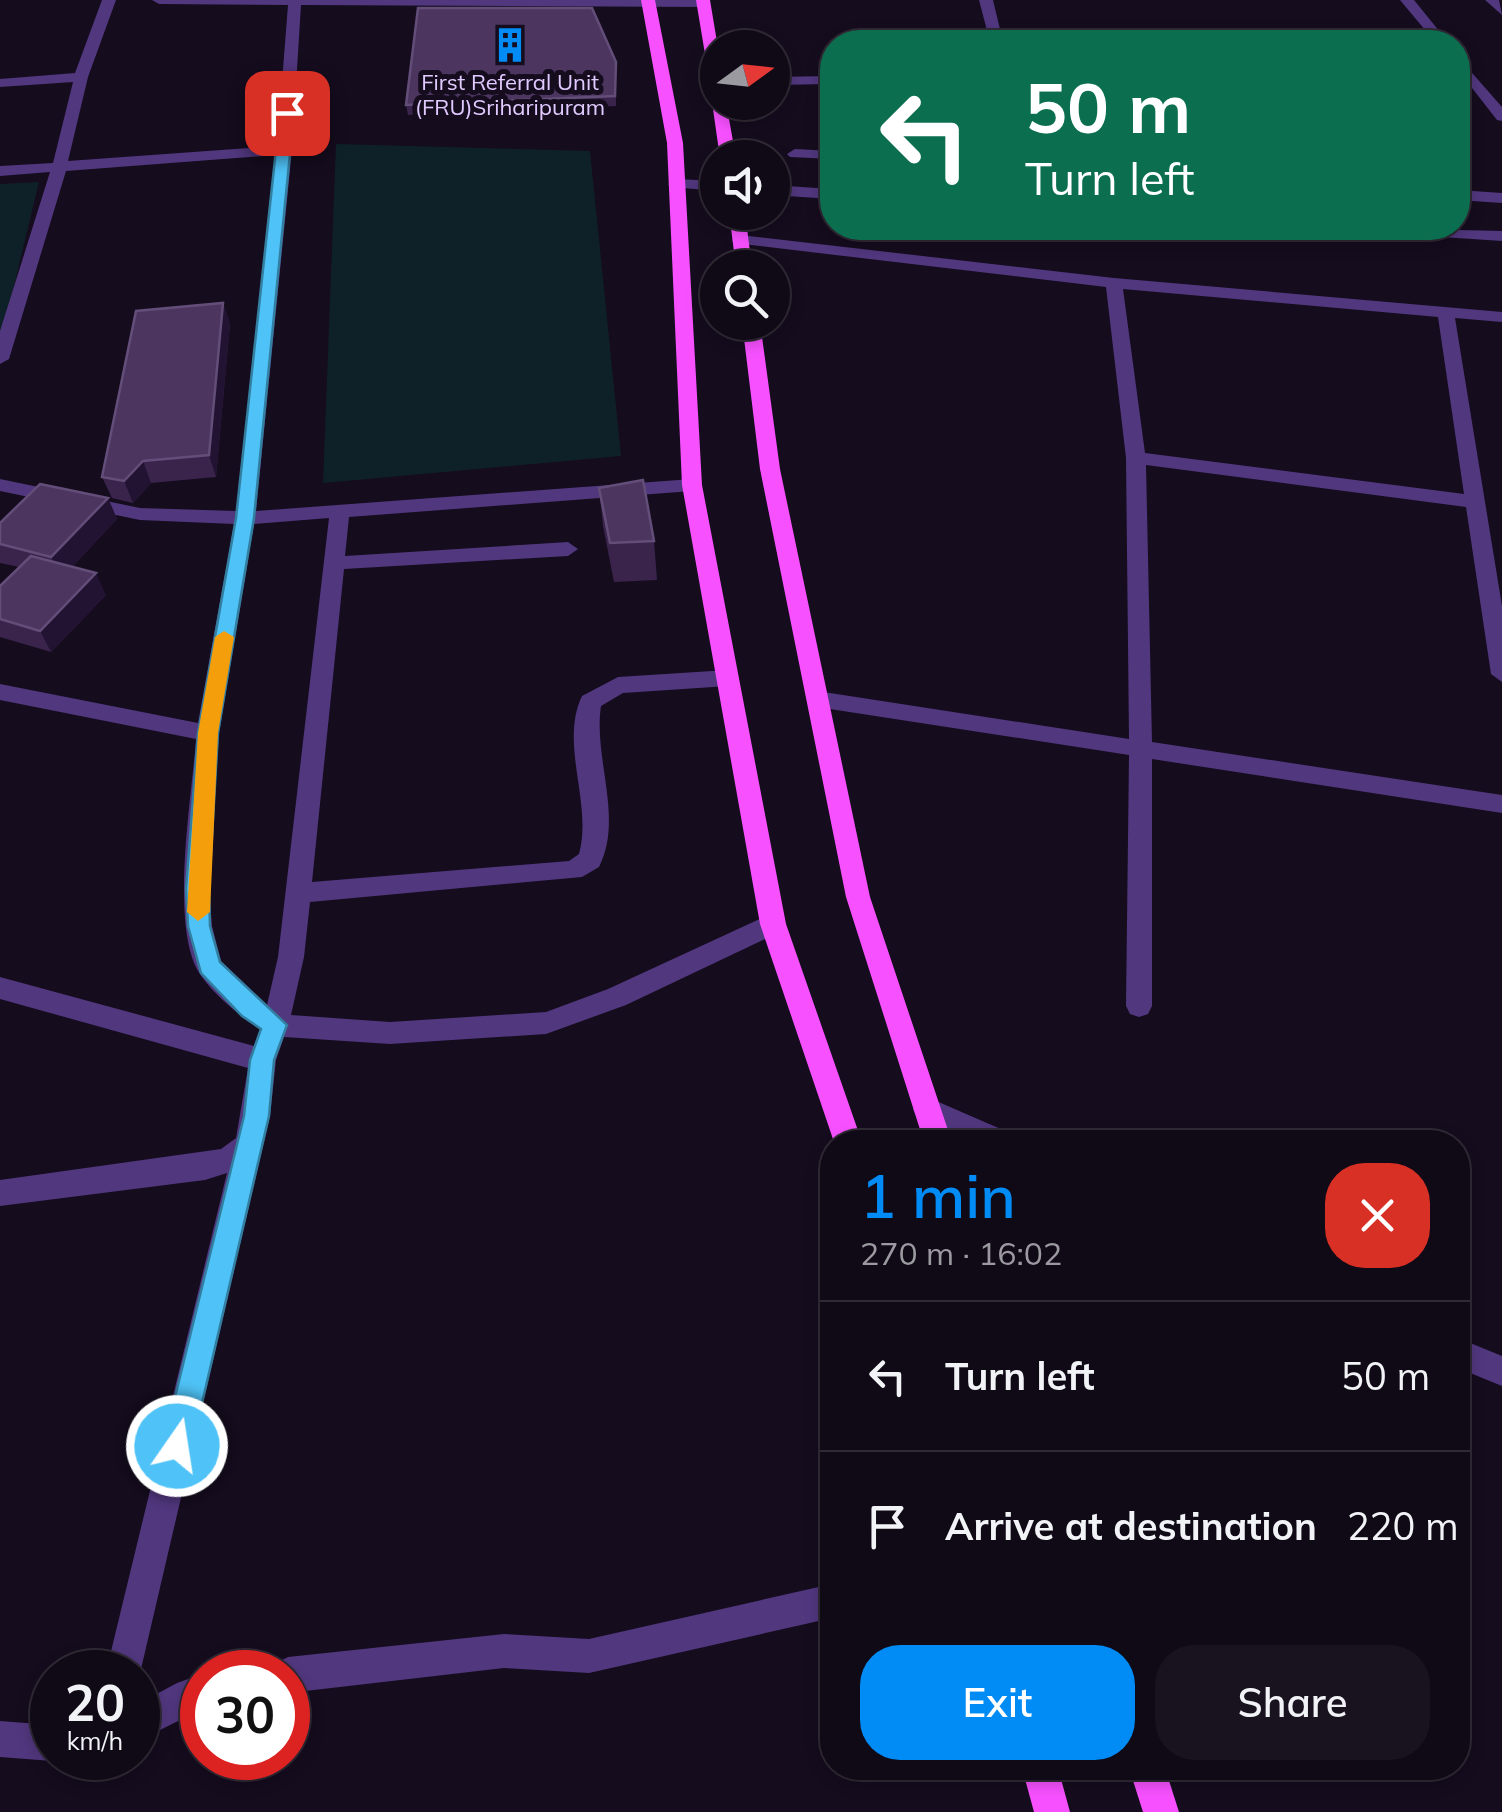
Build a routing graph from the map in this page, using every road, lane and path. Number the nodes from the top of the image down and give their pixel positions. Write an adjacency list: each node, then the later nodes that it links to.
1 (109, 0): 14 (street)
2 (159, 0): 3 (street)
3 (295, 0): 7 (street); 19 (street)
4 (986, 0): 11 (street)
5 (1407, 0): 12 (street)
6 (1492, 0): 9 (street)
7 (648, 2): 8 (street); 24 (main road)
8 (703, 2): 10 (main road)
9 (1502, 10)
10 (708, 30)
11 (994, 30)
12 (1432, 30)
13 (1470, 77): 18 (street)
14 (81, 78): 17 (street); 22 (street)
15 (820, 80): 16 (street)
16 (790, 81)
17 (0, 82)
18 (1502, 118)
19 (284, 150): 22 (street); 45 (street)
20 (795, 154): 21 (street)
21 (820, 155)
22 (59, 168): 23 (street); 39 (street)
23 (0, 171)
24 (676, 184): 25 (street); 41 (main road)
25 (700, 185)
26 (790, 191): 27 (street)
27 (820, 193)
28 (1470, 196): 29 (street)
29 (1502, 198)
30 (739, 230): 33 (main road)
31 (1470, 234): 32 (street)
32 (1502, 236)
33 (740, 240): 34 (main road); 35 (street)
34 (741, 250)
35 (1114, 283): 36 (street); 40 (street)
36 (1446, 313): 37 (street); 43 (street)
37 (1502, 317)
38 (753, 340): 51 (main road)
39 (0, 359)
40 (1136, 458): 43 (street); 53 (street)
41 (692, 485): 44 (street); 49 (main road)
42 (0, 486): 45 (street)
43 (1478, 502): 48 (street)
44 (340, 511): 45 (street); 47 (street)
45 (245, 518): 52 (street)
46 (568, 548): 47 (street)
47 (334, 562): 55 (street)
48 (1502, 674)
49 (728, 678): 55 (street); 56 (main road)
50 (0, 692): 52 (street)
51 (817, 699): 53 (street); 61 (main road)
52 (208, 733): 59 (street)
53 (1141, 746): 54 (street); 58 (street)
54 (1502, 804)
55 (300, 893): 59 (street)
56 (773, 924): 59 (street); 62 (main road)
57 (0, 988): 60 (street)
58 (1139, 1006)
59 (275, 1025): 60 (street)
60 (262, 1060): 65 (street)
61 (927, 1109): 63 (main road); 64 (street)
62 (844, 1130)
63 (934, 1130)
64 (973, 1130)
65 (248, 1146): 66 (street); 70 (street)
66 (0, 1192)
67 (1470, 1358): 68 (street)
68 (1502, 1371)
69 (820, 1603): 71 (street)
70 (129, 1650)
71 (310, 1673)
72 (0, 1739): 73 (street)
73 (30, 1741)
74 (1043, 1780): 76 (main road)
75 (1150, 1780): 77 (main road)
76 (1052, 1812)
77 (1161, 1812)

